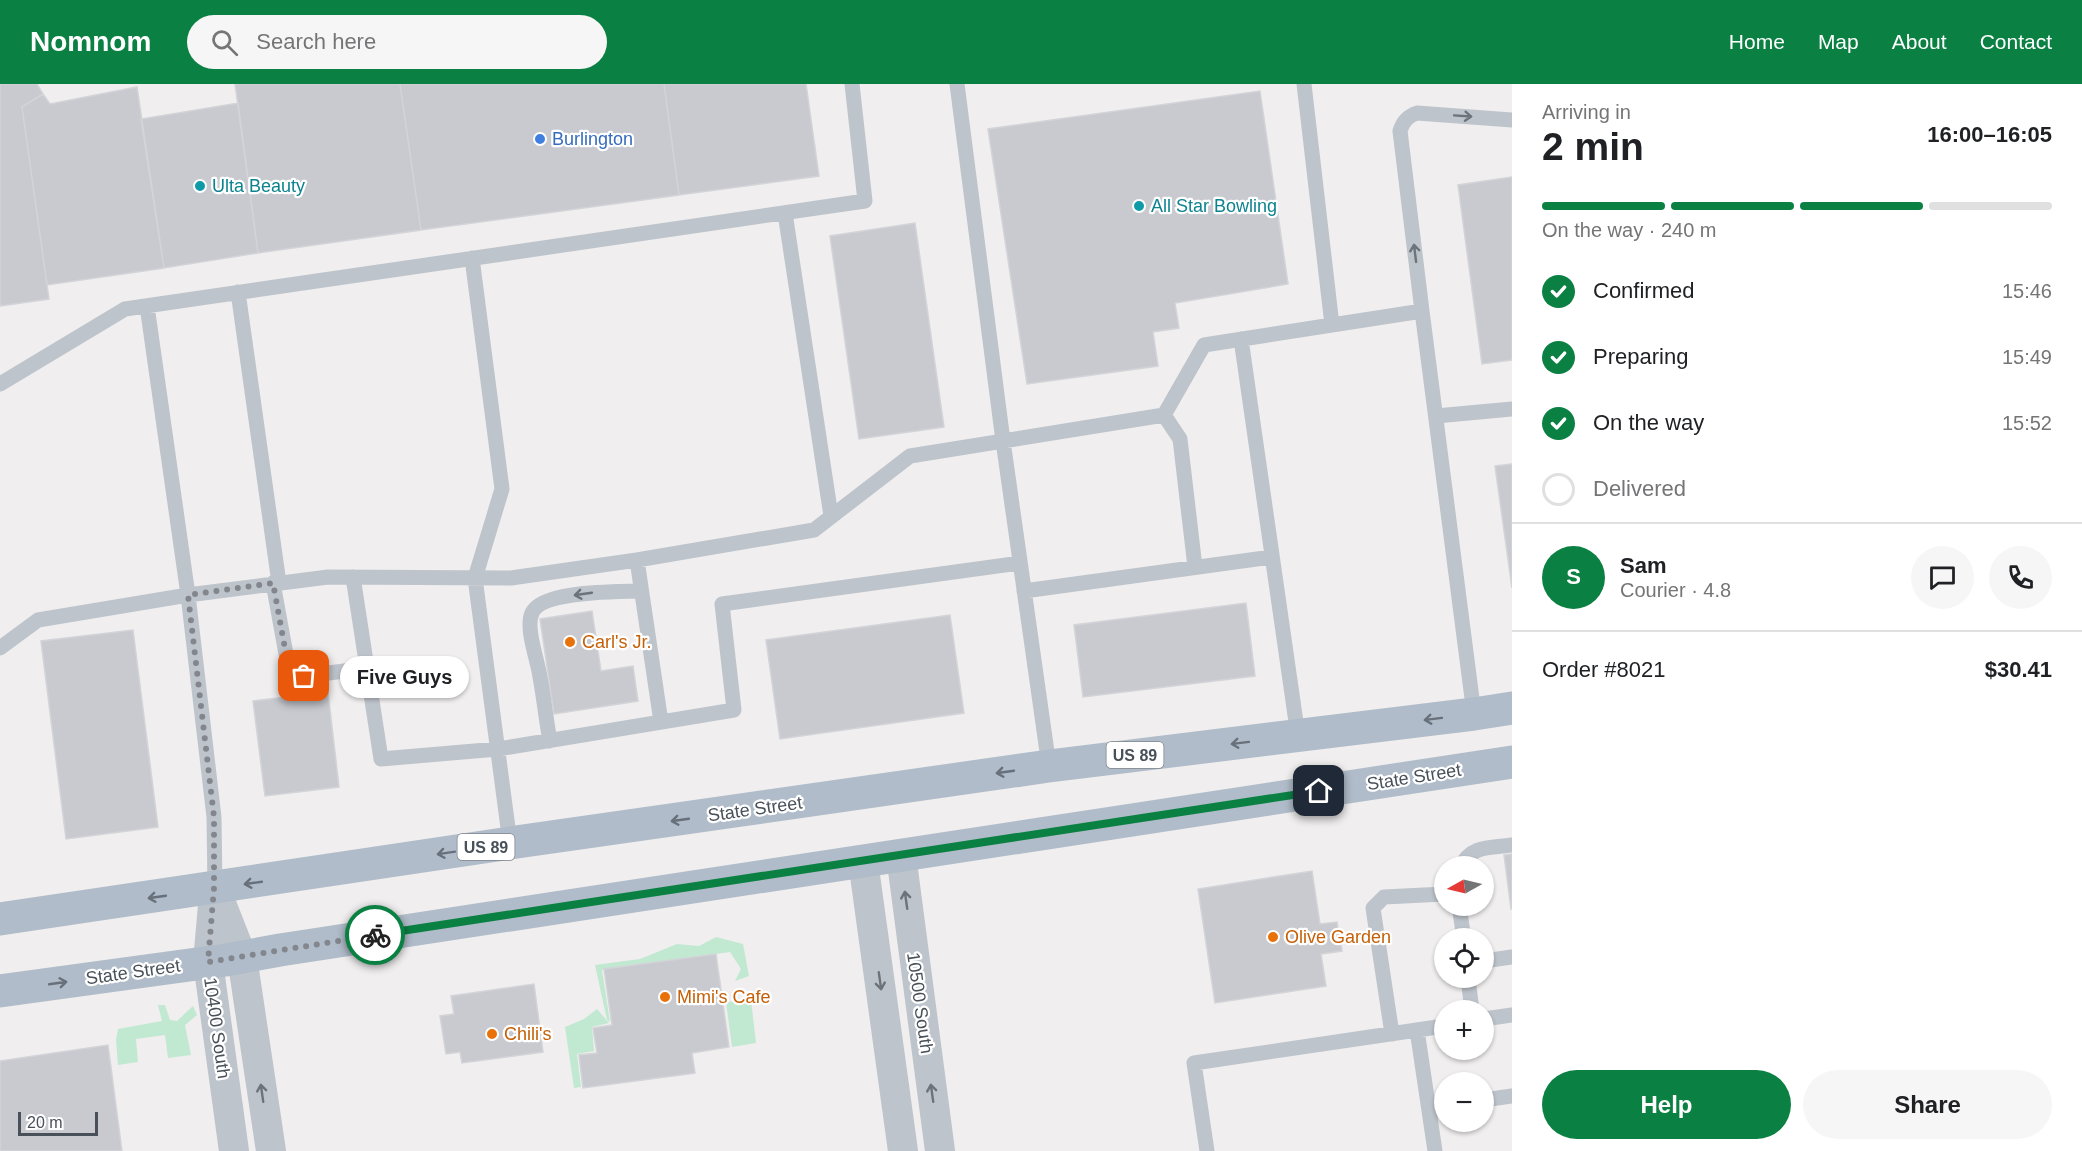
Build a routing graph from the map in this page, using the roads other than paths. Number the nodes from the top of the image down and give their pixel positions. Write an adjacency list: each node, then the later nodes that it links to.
1 (852, 84): 5 (lane)
2 (957, 84): 16 (lane)
3 (1304, 84): 10 (lane)
4 (1512, 120): 9 (lane, one-way to 4)
5 (785, 213): 6 (lane); 17 (lane)
6 (472, 258): 7 (lane); 23 (lane)
7 (238, 292): 8 (lane); 24 (lane)
8 (147, 306): 12 (lane); 27 (lane)
9 (1422, 311): 10 (lane); 15 (lane)
10 (1332, 325): 11 (lane)
11 (1241, 339): 14 (lane); 18 (lane)
12 (0, 384)
13 (1512, 409): 15 (lane)
14 (1164, 415): 16 (lane); 21 (lane)
15 (1436, 416): 31 (lane)
16 (1003, 441): 17 (lane); 20 (lane)
17 (831, 516): 19 (lane)
18 (1272, 557): 21 (lane); 33 (lane)
19 (637, 560): 23 (lane); 25 (lane)
20 (1020, 562): 26 (lane); 32 (lane)
21 (1195, 567): 26 (lane)
22 (353, 577): 23 (lane); 24 (lane); 29 (lane)
23 (475, 578): 35 (lane)
24 (276, 583): 27 (lane); 29 (lane)
25 (642, 591): 32 (lane); 34 (lane, one-way to 34)
26 (1024, 591): 37 (lane)
27 (188, 595): 28 (lane); 43 (lane)
28 (0, 648)
29 (366, 668): 35 (lane)
30 (1512, 708): 31 (main road, State Street / US 89)
31 (1474, 714): 33 (main road, State Street / US 89, one-way to 33)
32 (661, 722): 34 (lane)
33 (1298, 736): 37 (main road, State Street / US 89, one-way to 37)
34 (550, 741): 35 (lane)
35 (498, 749): 38 (lane)
36 (1512, 762): 40 (main road, State Street)
37 (1049, 766): 38 (main road, State Street / US 89, one-way to 38)
38 (510, 843): 43 (main road, State Street / US 89, one-way to 43)
39 (1512, 845): 41 (lane)
40 (900, 855): 42 (main road, State Street); 63 (street, 10500 South, one-way to 40)
41 (1465, 856)
42 (863, 861): 46 (main road, State Street); 62 (street, 10500 South, one-way to 62)
43 (214, 888): 45 (main road, State Street / US 89, one-way to 45); 46 (street, 10400 South); 49 (street, 10400 South)
44 (1434, 894): 55 (lane)
45 (0, 919)
46 (242, 957): 49 (main road, State Street); 61 (street, 10400 South, one-way to 46)
47 (1512, 957): 48 (lane)
48 (1494, 960)
49 (208, 962): 50 (main road, State Street, one-way to 49); 60 (street, 10400 South)
50 (0, 991)
51 (1512, 1015): 52 (lane)
52 (1494, 1018)
53 (1434, 1027): 54 (lane)
54 (1417, 1030): 55 (lane); 59 (lane)
55 (1392, 1034): 64 (lane)
56 (1512, 1096): 57 (lane)
57 (1494, 1099)
58 (1434, 1107): 59 (lane)
59 (1429, 1108): 65 (lane)
60 (234, 1151)
61 (271, 1151)
62 (903, 1151)
63 (940, 1151)
64 (1207, 1151)
65 (1435, 1151)

